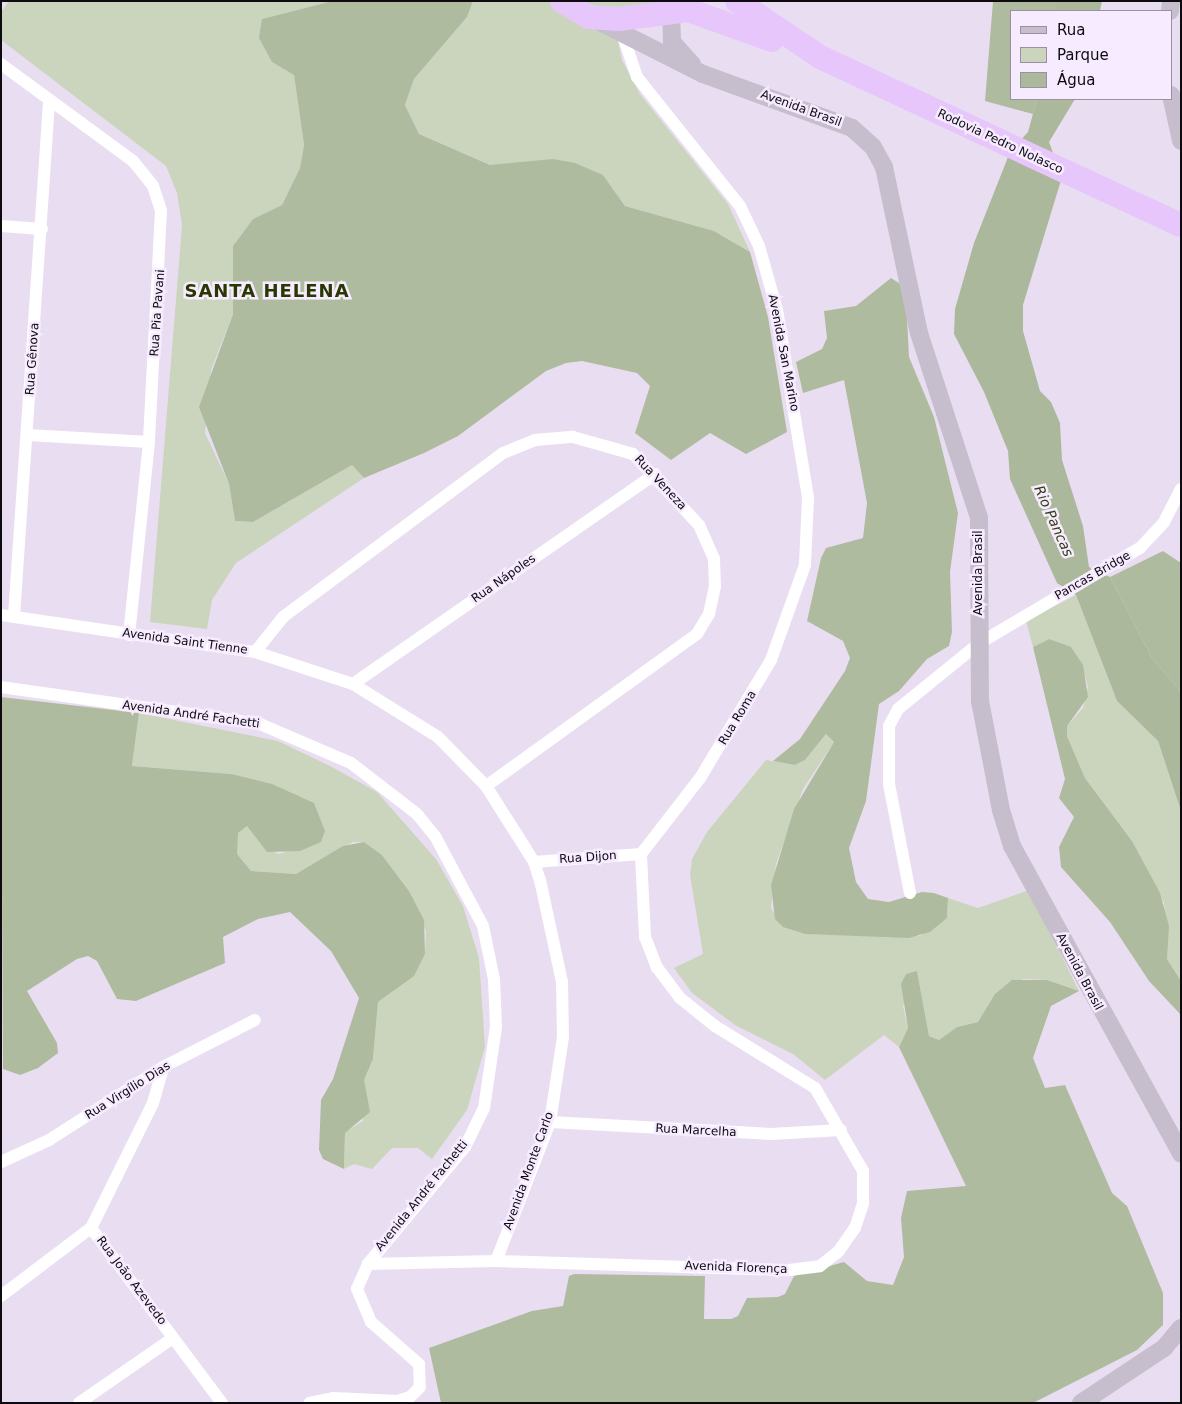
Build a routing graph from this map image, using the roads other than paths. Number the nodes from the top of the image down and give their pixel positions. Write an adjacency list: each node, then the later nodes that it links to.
1 (562, 1): 4 (highway, Rodovia Pedro Nolasco)
2 (737, 1): 6 (highway, Rodovia Pedro Nolasco)
3 (673, 7): 4 (highway, Rodovia Pedro Nolasco); 6 (highway, Rodovia Pedro Nolasco); 8 (main road, Avenida Brasil)
4 (589, 17): 5 (main road, Avenida Brasil)
5 (623, 36): 8 (main road, Avenida Brasil); 19 (street, Avenida San Marino)
6 (820, 57): 12 (highway, Rodovia Pedro Nolasco)
7 (1, 64): 10 (street, Rua Pia Pavani)
8 (704, 74): 23 (main road, Avenida Brasil)
9 (1172, 100): 11 (main road)
10 (48, 102): 14 (street, Rua Gênova); 16 (street, Rua Pia Pavani)
11 (1181, 141)
12 (1178, 221)
13 (1, 226): 14 (street)
14 (42, 228): 15 (street, Rua Gênova)
15 (28, 435): 16 (street); 21 (street, Rua Gênova)
16 (149, 442): 22 (street, Rua Pia Pavani)
17 (655, 474): 24 (street, Rua Veneza); 25 (street, Rua Nápoles); 27 (street, Rua Veneza)
18 (1181, 489): 23 (street, Pancas Bridge)
19 (805, 565): 28 (street, Rua Roma)
20 (1, 607): 21 (street, Avenida Saint Tienne)
21 (8, 615): 22 (street, Avenida Saint Tienne)
22 (129, 635): 24 (street, Avenida Saint Tienne)
23 (978, 644): 30 (street, Pancas Bridge); 35 (main road, Avenida Brasil)
24 (255, 652): 25 (street, Avenida Saint Tienne)
25 (353, 684): 27 (street, Avenida Monte Carlo)
26 (1, 687): 39 (street, Avenida André Fachetti)
27 (486, 786): 29 (street, Avenida Monte Carlo)
28 (641, 854): 29 (street, Rua Dijon); 34 (street, Avenida Florença)
29 (534, 862): 33 (street, Avenida Monte Carlo)
30 (910, 893)
31 (255, 1020): 32 (street, Rua Virgílio Dias)
32 (163, 1067): 36 (street, Rua Virgílio Dias); 37 (street, Rua João Azevedo)
33 (550, 1122): 34 (street, Rua Marcelha); 38 (street, Avenida Monte Carlo)
34 (841, 1130): 38 (street, Avenida Florença)
35 (1181, 1154)
36 (1, 1162)
37 (91, 1228): 40 (street); 42 (street, Rua João Azevedo)
38 (496, 1261): 39 (street, Avenida Florença)
39 (368, 1264): 43 (street, Avenida André Fachetti)
40 (1, 1296)
41 (1181, 1328): 46 (main road)
42 (173, 1338): 44 (street); 45 (street, Rua João Azevedo)
43 (314, 1401)
44 (79, 1403)
45 (222, 1403)
46 (1081, 1403)

